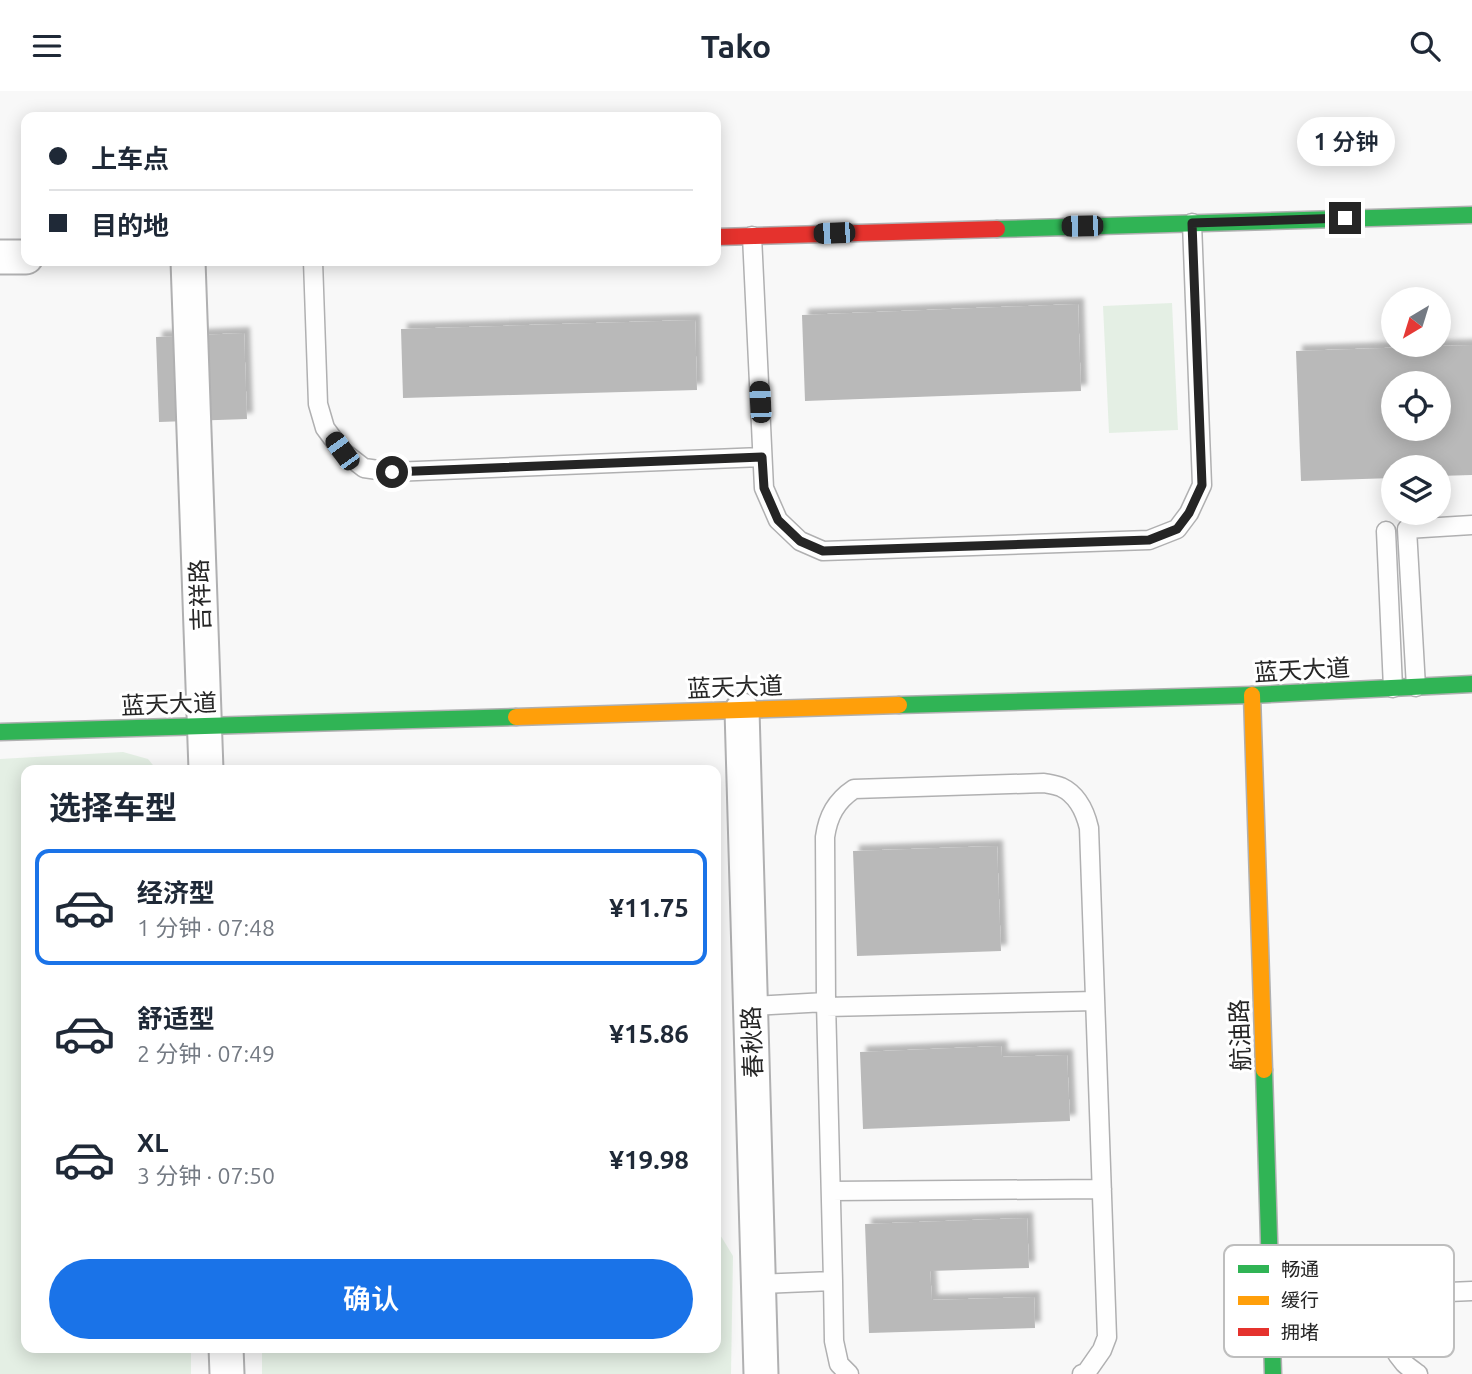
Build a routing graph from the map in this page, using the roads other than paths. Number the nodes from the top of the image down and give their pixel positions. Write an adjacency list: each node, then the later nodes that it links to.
1 (1472, 215): 2 (street)
2 (1192, 223): 3 (street); 9 (lane)
3 (752, 236): 4 (street); 9 (lane)
4 (721, 237)
5 (0, 257): 6 (street)
6 (21, 257)
7 (188, 266): 17 (street, 吉祥路)
8 (313, 266): 9 (lane)
9 (762, 457)
10 (1472, 526): 13 (lane)
11 (1386, 531): 14 (lane)
12 (1472, 684): 13 (street, 蓝天大道)
13 (1416, 687): 14 (street, 蓝天大道)
14 (1393, 688): 15 (street, 蓝天大道)
15 (1252, 695): 16 (street, 蓝天大道); 25 (street, 航油路)
16 (742, 710): 17 (street, 蓝天大道); 22 (street, 春秋路)
17 (204, 726): 18 (street, 蓝天大道); 19 (street, 吉祥路)
18 (0, 732)
19 (206, 765)
20 (1095, 1001): 21 (lane); 21 (lane); 23 (lane)
21 (826, 1005): 22 (lane); 24 (lane)
22 (751, 1006): 27 (street, 春秋路)
23 (1102, 1189): 24 (lane); 35 (lane)
24 (831, 1191): 26 (lane)
25 (1269, 1245)
26 (833, 1281): 27 (lane); 34 (lane)
27 (759, 1284): 33 (street, 春秋路)
28 (1472, 1291): 29 (lane)
29 (1454, 1292)
30 (226, 1353): 32 (street)
31 (1400, 1357): 36 (lane)
32 (227, 1374)
33 (761, 1374)
34 (849, 1374)
35 (1082, 1374)
36 (1418, 1374)

